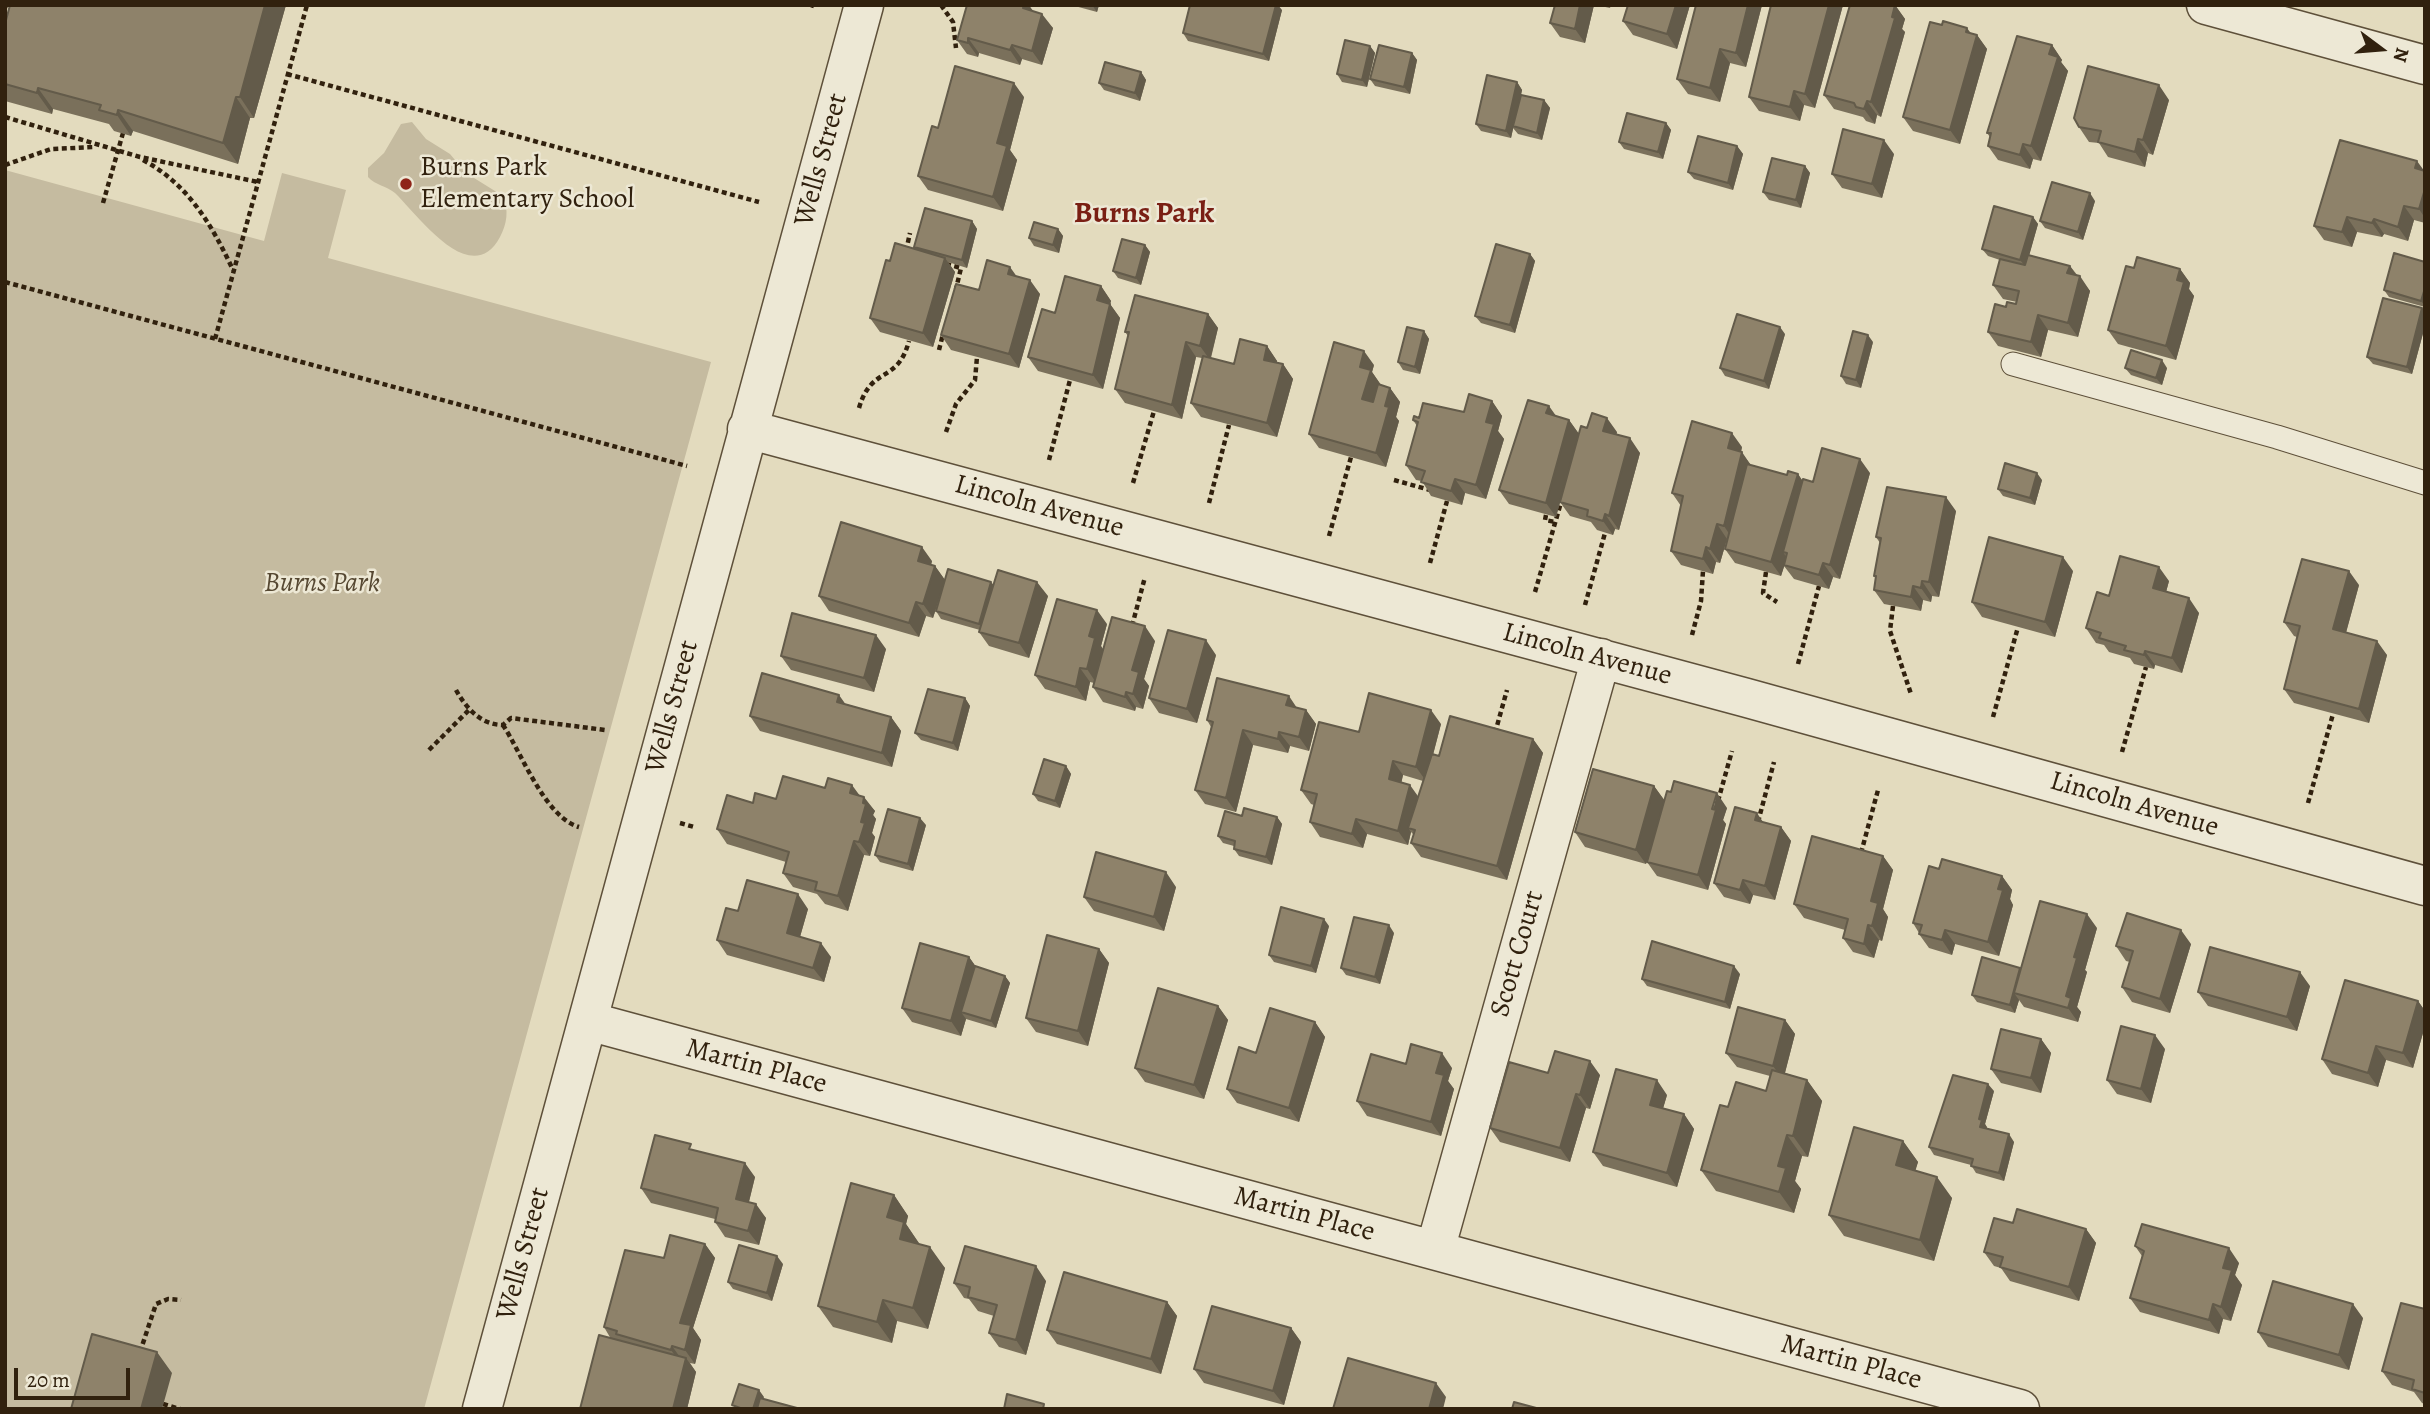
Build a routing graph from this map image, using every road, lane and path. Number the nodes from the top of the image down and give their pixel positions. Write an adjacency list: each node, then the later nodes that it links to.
1 (307, 5): 7 (path)
2 (864, 5): 32 (street, Wells Street)
3 (942, 5): 5 (path)
4 (2206, 5): 6 (street)
5 (964, 41)
6 (2425, 65)
7 (288, 74): 13 (path); 14 (path)
8 (5, 117): 10 (path)
9 (123, 133): 10 (path)
10 (117, 151): 11 (path); 12 (path); 15 (path)
11 (132, 155): 13 (path); 19 (path)
12 (5, 165)
13 (258, 182): 19 (path)
14 (759, 202)
15 (103, 203)
16 (910, 233): 17 (path)
17 (916, 254)
18 (936, 261): 21 (path)
19 (233, 271): 23 (path)
20 (5, 282): 23 (path)
21 (955, 292)
22 (945, 326): 25 (path)
23 (215, 339): 36 (path)
24 (909, 341): 29 (path)
25 (939, 350)
26 (977, 357): 33 (path)
27 (2012, 364): 39 (lane)
28 (1070, 380): 35 (path)
29 (859, 408)
30 (1154, 411): 38 (path)
31 (1229, 425): 43 (path)
32 (747, 429): 60 (street, Lincoln Avenue); 83 (street, Wells Street)
33 (946, 432)
34 (1351, 457): 47 (path)
35 (1049, 460)
36 (687, 466)
37 (1394, 480): 40 (path)
38 (1133, 483)
39 (2425, 483)
40 (1433, 491)
41 (1563, 496): 45 (path)
42 (1447, 501): 48 (path)
43 (1209, 503)
44 (1546, 514): 45 (path)
45 (1555, 522): 53 (path)
46 (1605, 533): 55 (path)
47 (1329, 536)
48 (1430, 564)
49 (1147, 571): 58 (path)
50 (1703, 571): 59 (path)
51 (1768, 573): 54 (path)
52 (1819, 586): 61 (path)
53 (1535, 592)
54 (1777, 602)
55 (1585, 605)
56 (1894, 606): 65 (path)
57 (2018, 627): 68 (path)
58 (1130, 634)
59 (1692, 635)
60 (1601, 658): 82 (street, Lincoln Avenue); 84 (street, Scott Court)
61 (1798, 664)
62 (2146, 667): 74 (path)
63 (457, 690): 66 (path)
64 (1507, 690): 71 (path)
65 (1911, 695)
66 (469, 709): 69 (path); 72 (path)
67 (2333, 714): 77 (path)
68 (1993, 717)
69 (503, 724): 70 (path); 80 (path)
70 (605, 730)
71 (1493, 739)
72 (429, 750)
73 (1732, 751): 78 (path)
74 (2122, 752)
75 (1774, 762): 79 (path)
76 (1878, 790): 81 (path)
77 (2308, 803)
78 (1717, 805)
79 (1757, 824)
80 (579, 827)
81 (1859, 861)
82 (2425, 886)
83 (588, 1021): 84 (street, Martin Place); 89 (street, Wells Street)
84 (1435, 1251): 90 (street, Martin Place)
85 (181, 1300): 86 (path)
86 (137, 1361)
87 (163, 1404): 88 (path)
88 (180, 1409)
89 (482, 1409)
90 (2020, 1409)

